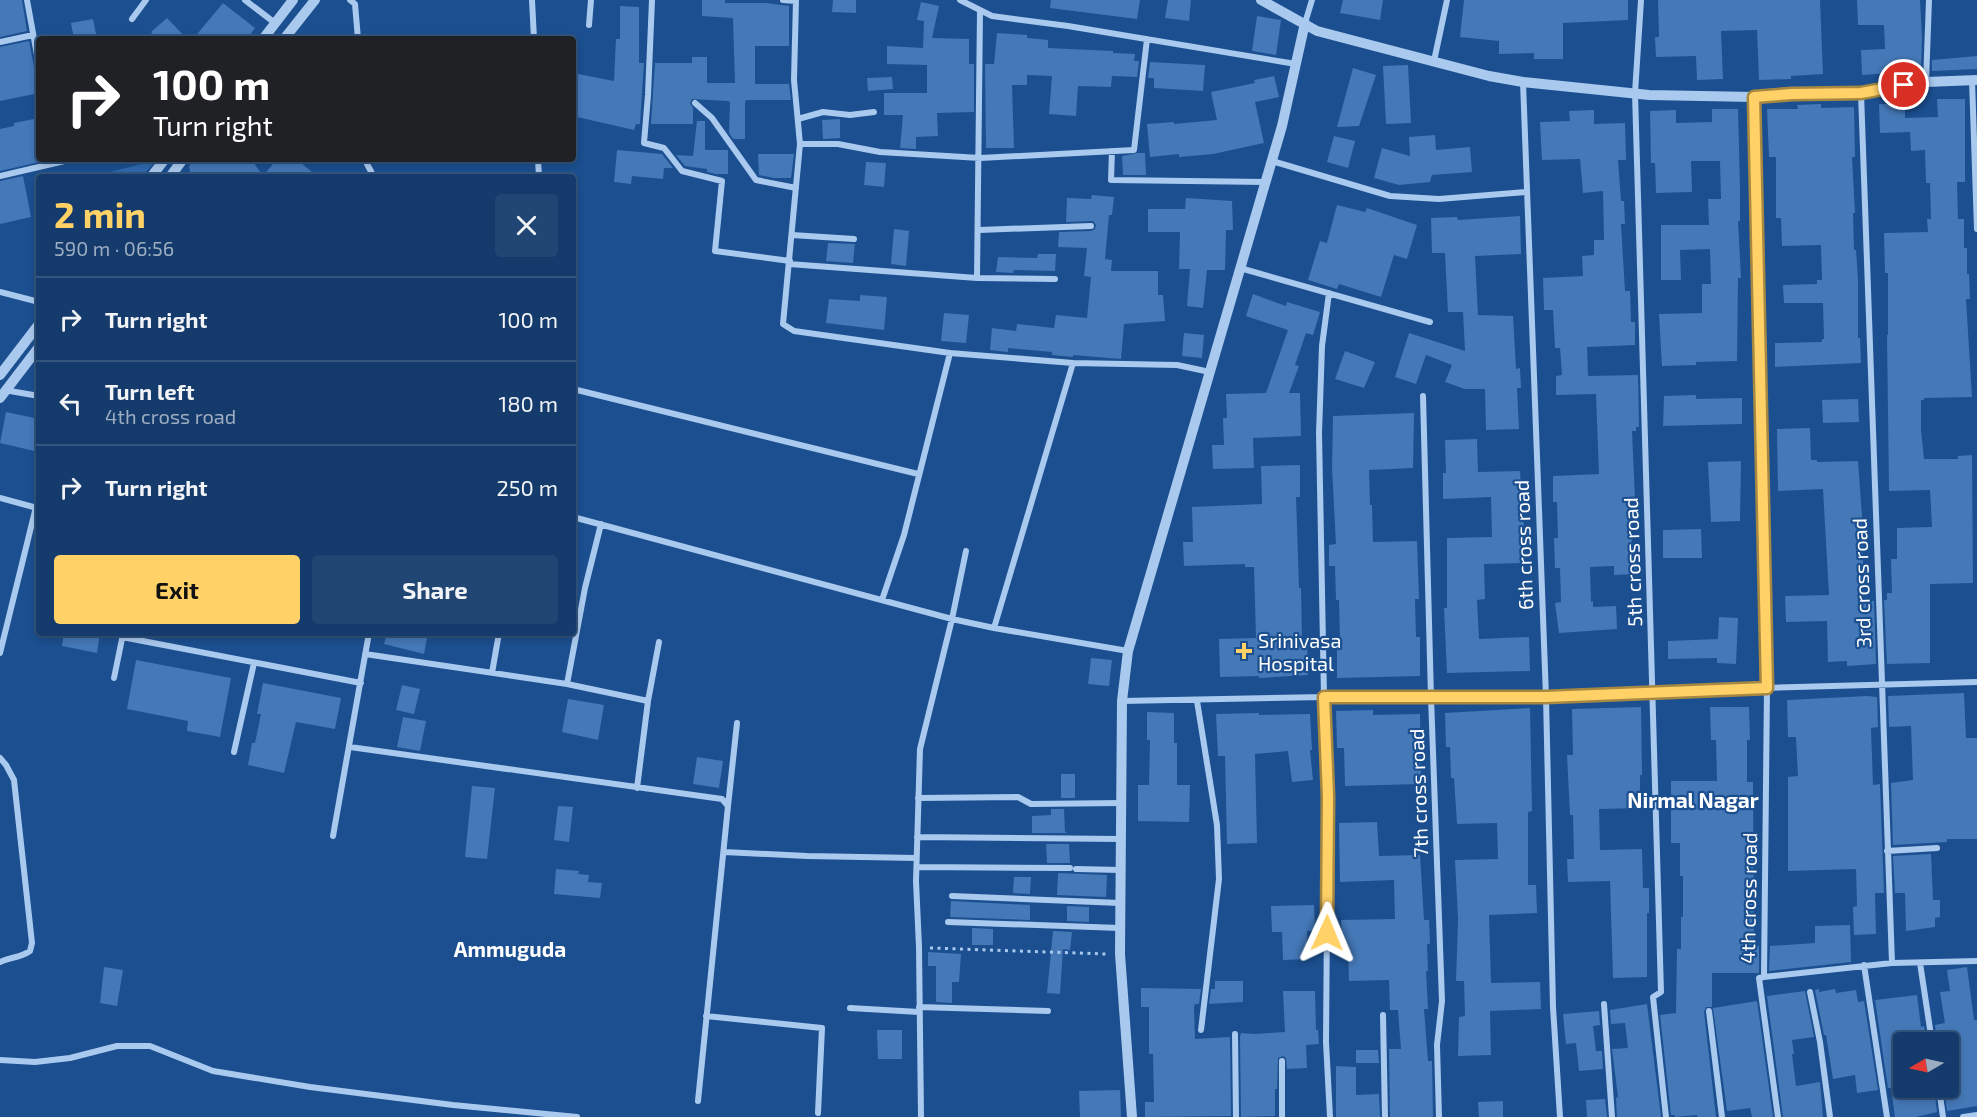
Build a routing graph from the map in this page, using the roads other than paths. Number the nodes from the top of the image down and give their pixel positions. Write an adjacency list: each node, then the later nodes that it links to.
1 (27, 0): 23 (street)
2 (146, 0): 19 (street)
3 (245, 0): 20 (street)
4 (293, 0): 20 (street)
5 (315, 0): 25 (street)
6 (532, 0): 27 (street)
7 (591, 0): 22 (street)
8 (652, 0): 59 (street)
9 (783, 0): 17 (street)
10 (960, 0): 18 (street)
11 (1261, 0): 21 (street)
12 (1312, 0): 21 (street)
13 (1447, 0): 31 (street)
14 (1641, 0): 36 (street, 5th cross road)
15 (1929, 0): 35 (street)
16 (355, 1): 26 (street)
17 (796, 1): 41 (street)
18 (981, 10): 28 (street); 44 (street)
19 (132, 19)
20 (275, 23): 24 (street)
21 (1305, 23): 31 (street); 32 (street)
22 (589, 25)
23 (33, 35): 29 (street); 30 (street)
24 (265, 36)
25 (286, 36)
26 (358, 36)
27 (534, 36)
28 (1147, 39): 32 (street); 43 (street)
29 (0, 42)
30 (36, 50)
31 (1434, 61): 34 (street)
32 (1297, 64): 45 (street)
33 (1974, 80): 35 (street); 53 (street)
34 (1523, 82): 36 (street); 52 (street, 6th cross road)
35 (1926, 82): 37 (street)
36 (1635, 93): 38 (street); 103 (street, 5th cross road)
37 (1861, 93): 38 (street); 101 (street, 3rd cross road)
38 (1754, 97): 102 (street, 4th cross road)
39 (694, 103): 51 (street)
40 (874, 112): 41 (street)
41 (798, 119): 42 (street)
42 (800, 144): 44 (street); 51 (street)
43 (1112, 151): 44 (street); 50 (street)
44 (980, 158): 56 (street)
45 (1272, 161): 50 (street); 52 (street)
46 (53, 162): 49 (street)
47 (163, 162): 48 (street)
48 (153, 174)
49 (0, 176)
50 (1266, 182): 60 (street)
51 (796, 188): 57 (street)
52 (1526, 192): 106 (street, 6th cross road)
53 (1976, 192): 55 (street)
54 (1091, 226): 56 (street)
55 (1977, 229)
56 (979, 230): 61 (street)
57 (792, 236): 58 (street); 59 (street)
58 (854, 239)
59 (790, 263): 61 (street); 69 (street)
60 (1240, 268): 64 (street); 71 (street)
61 (977, 278): 62 (street)
62 (1055, 279)
63 (0, 292): 65 (street)
64 (1329, 293): 66 (street); 104 (street)
65 (36, 301)
66 (1430, 322)
67 (36, 328): 72 (street)
68 (36, 351): 74 (street)
69 (950, 353): 70 (street); 77 (street)
70 (1073, 363): 71 (street); 86 (street)
71 (1210, 372): 92 (street)
72 (0, 375)
73 (576, 390): 77 (street)
74 (2, 392): 75 (street)
75 (36, 396)
76 (1423, 396): 105 (street, 7th cross road)
77 (918, 474): 84 (street)
78 (0, 498): 79 (street)
79 (36, 508)
80 (36, 512): 93 (street)
81 (576, 518): 82 (street)
82 (601, 524): 84 (street); 100 (street)
83 (966, 551): 85 (street)
84 (882, 600): 85 (street)
85 (952, 619): 86 (street); 115 (street)
86 (994, 628): 92 (street)
87 (122, 636): 97 (street)
88 (127, 636): 95 (street)
89 (369, 636): 94 (street)
90 (498, 636): 96 (street)
91 (658, 642): 107 (street)
92 (1128, 651): 108 (street)
93 (0, 653)
94 (366, 654): 96 (street); 99 (street)
95 (254, 663): 99 (street); 112 (street)
96 (492, 673): 100 (street)
97 (114, 678)
98 (1977, 682): 101 (street)
99 (361, 683): 111 (street)
100 (567, 684): 107 (street)
101 (1881, 685): 102 (street); 122 (street, 3rd cross road)
102 (1767, 688): 103 (street); 136 (street, 4th cross road)
103 (1653, 691): 106 (street); 164 (street, 5th cross road)
104 (1324, 697): 105 (street); 109 (street); 159 (street)
105 (1431, 697): 106 (street); 161 (street, 7th cross road)
106 (1546, 697): 162 (street, 6th cross road)
107 (648, 701): 114 (street)
108 (1122, 701): 109 (street); 116 (street)
109 (1197, 701): 145 (street)
110 (737, 723): 117 (street)
111 (350, 747): 114 (street); 118 (street)
112 (234, 752)
113 (0, 758): 131 (street)
114 (636, 788): 117 (street)
115 (918, 798): 116 (street); 119 (street)
116 (1122, 803): 120 (street)
117 (728, 806): 123 (street)
118 (333, 836)
119 (917, 837): 120 (street); 124 (street)
120 (1121, 839): 126 (street)
121 (1937, 849): 122 (street)
122 (1887, 851): 132 (street, 3rd cross road)
123 (724, 852): 124 (street); 144 (street)
124 (916, 858): 125 (street)
125 (916, 867): 126 (street); 140 (street)
126 (1121, 870): 128 (street)
127 (952, 896): 128 (street)
128 (1120, 903): 130 (street)
129 (948, 922): 130 (street)
130 (1120, 928): 156 (street)
131 (0, 962)
132 (1892, 963): 133 (street); 135 (street)
133 (1920, 963): 134 (street); 146 (street)
134 (1976, 963)
135 (1864, 965): 136 (street); 168 (street)
136 (1764, 977): 166 (street, 4th cross road)
137 (1810, 992): 167 (street)
138 (1604, 1004): 163 (street)
139 (850, 1008): 140 (street)
140 (919, 1009): 141 (street); 155 (street)
141 (1048, 1011)
142 (1709, 1011): 165 (street)
143 (1383, 1015): 160 (street)
144 (706, 1016): 151 (street); 152 (street)
145 (1201, 1030)
146 (1930, 1032)
147 (1235, 1034): 157 (street)
148 (0, 1060): 154 (street)
149 (1282, 1061): 158 (street)
150 (1940, 1098): 169 (street)
151 (698, 1101)
152 (818, 1113)
153 (1977, 1115): 170 (street)
154 (577, 1117)
155 (921, 1117)
156 (1132, 1117)
157 (1236, 1117)
158 (1282, 1117)
159 (1330, 1117)
160 (1386, 1117)
161 (1439, 1117)
162 (1560, 1117)
163 (1612, 1117)
164 (1666, 1117)
165 (1722, 1117)
166 (1778, 1117)
167 (1830, 1117)
168 (1887, 1117)
169 (1943, 1117)
170 (1964, 1117)

